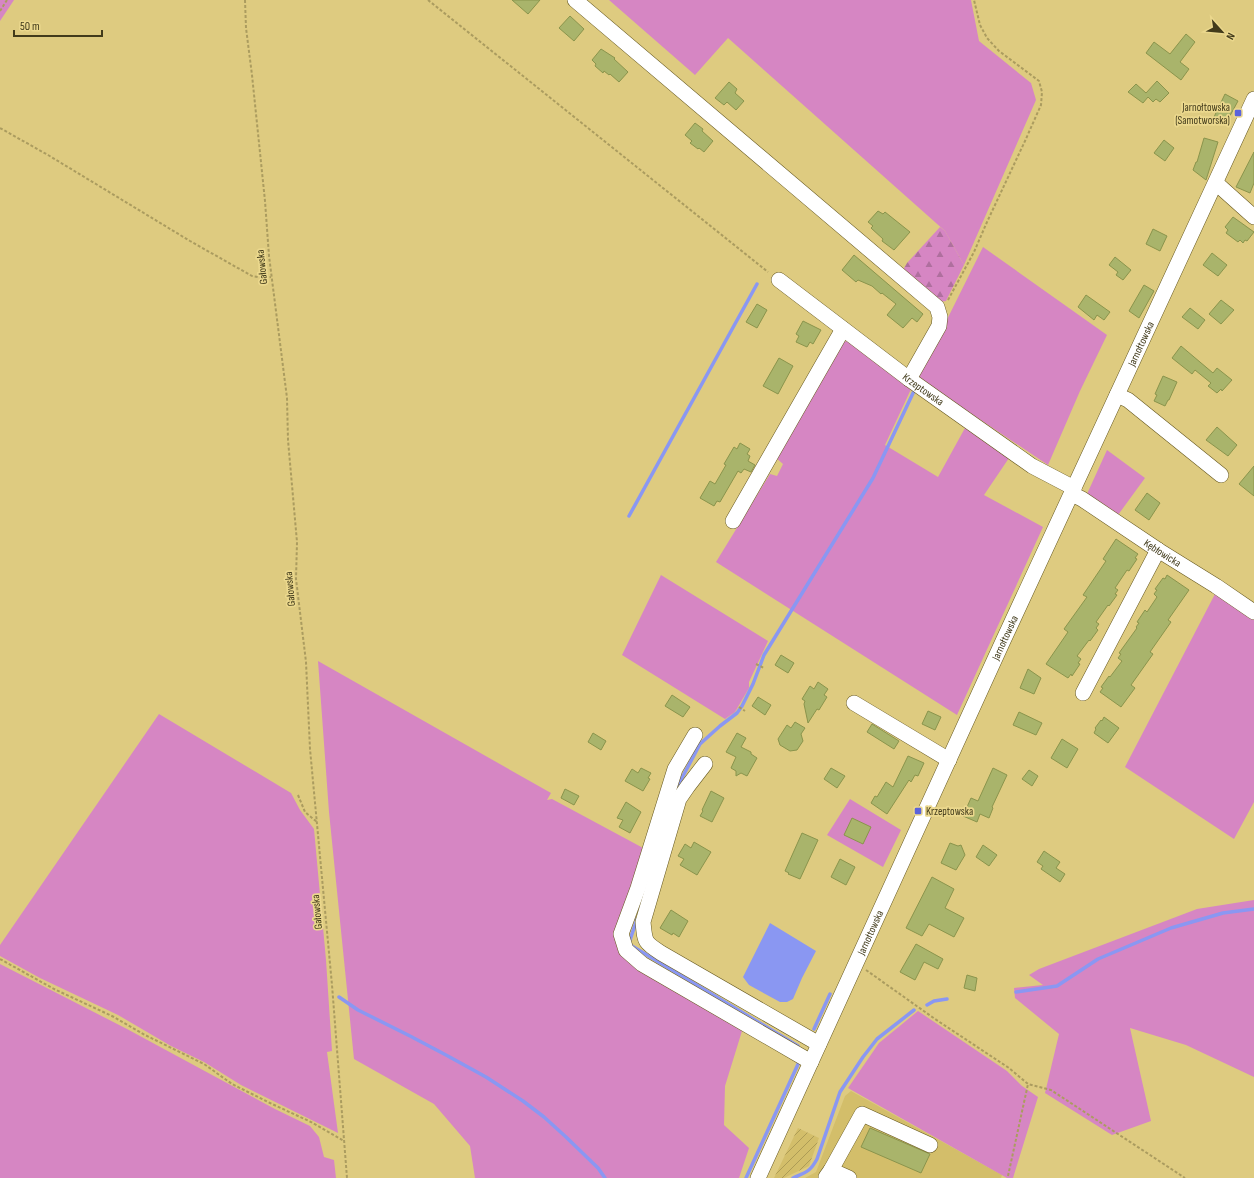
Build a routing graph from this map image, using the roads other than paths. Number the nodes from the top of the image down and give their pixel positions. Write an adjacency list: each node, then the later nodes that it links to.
1 (575, 0): 7 (street)
2 (1254, 99): 3 (street, Jarnołtowska)
3 (1216, 183): 4 (street); 8 (street, Jarnołtowska)
4 (1254, 217)
5 (779, 280): 6 (street, Krzeptowska)
6 (843, 328): 7 (street, Krzeptowska); 11 (street)
7 (909, 379): 10 (street, Krzeptowska)
8 (1117, 395): 9 (street); 10 (street, Jarnołtowska)
9 (1221, 475)
10 (1073, 491): 12 (street, Kębłowicka); 17 (street, Jarnołtowska)
11 (733, 522)
12 (1158, 550): 13 (street, Kębłowicka); 14 (street)
13 (1254, 612)
14 (1083, 692)
15 (854, 703): 17 (street)
16 (695, 735): 19 (street)
17 (949, 760): 20 (street, Jarnołtowska)
18 (705, 764): 19 (street)
19 (673, 796): 20 (street); 21 (street)
20 (819, 1044): 21 (street, Jarnołtowska)
21 (811, 1062): 24 (street, Jarnołtowska)
22 (930, 1145): 23 (street)
23 (828, 1174): 25 (street)
24 (758, 1178)
25 (849, 1178)

